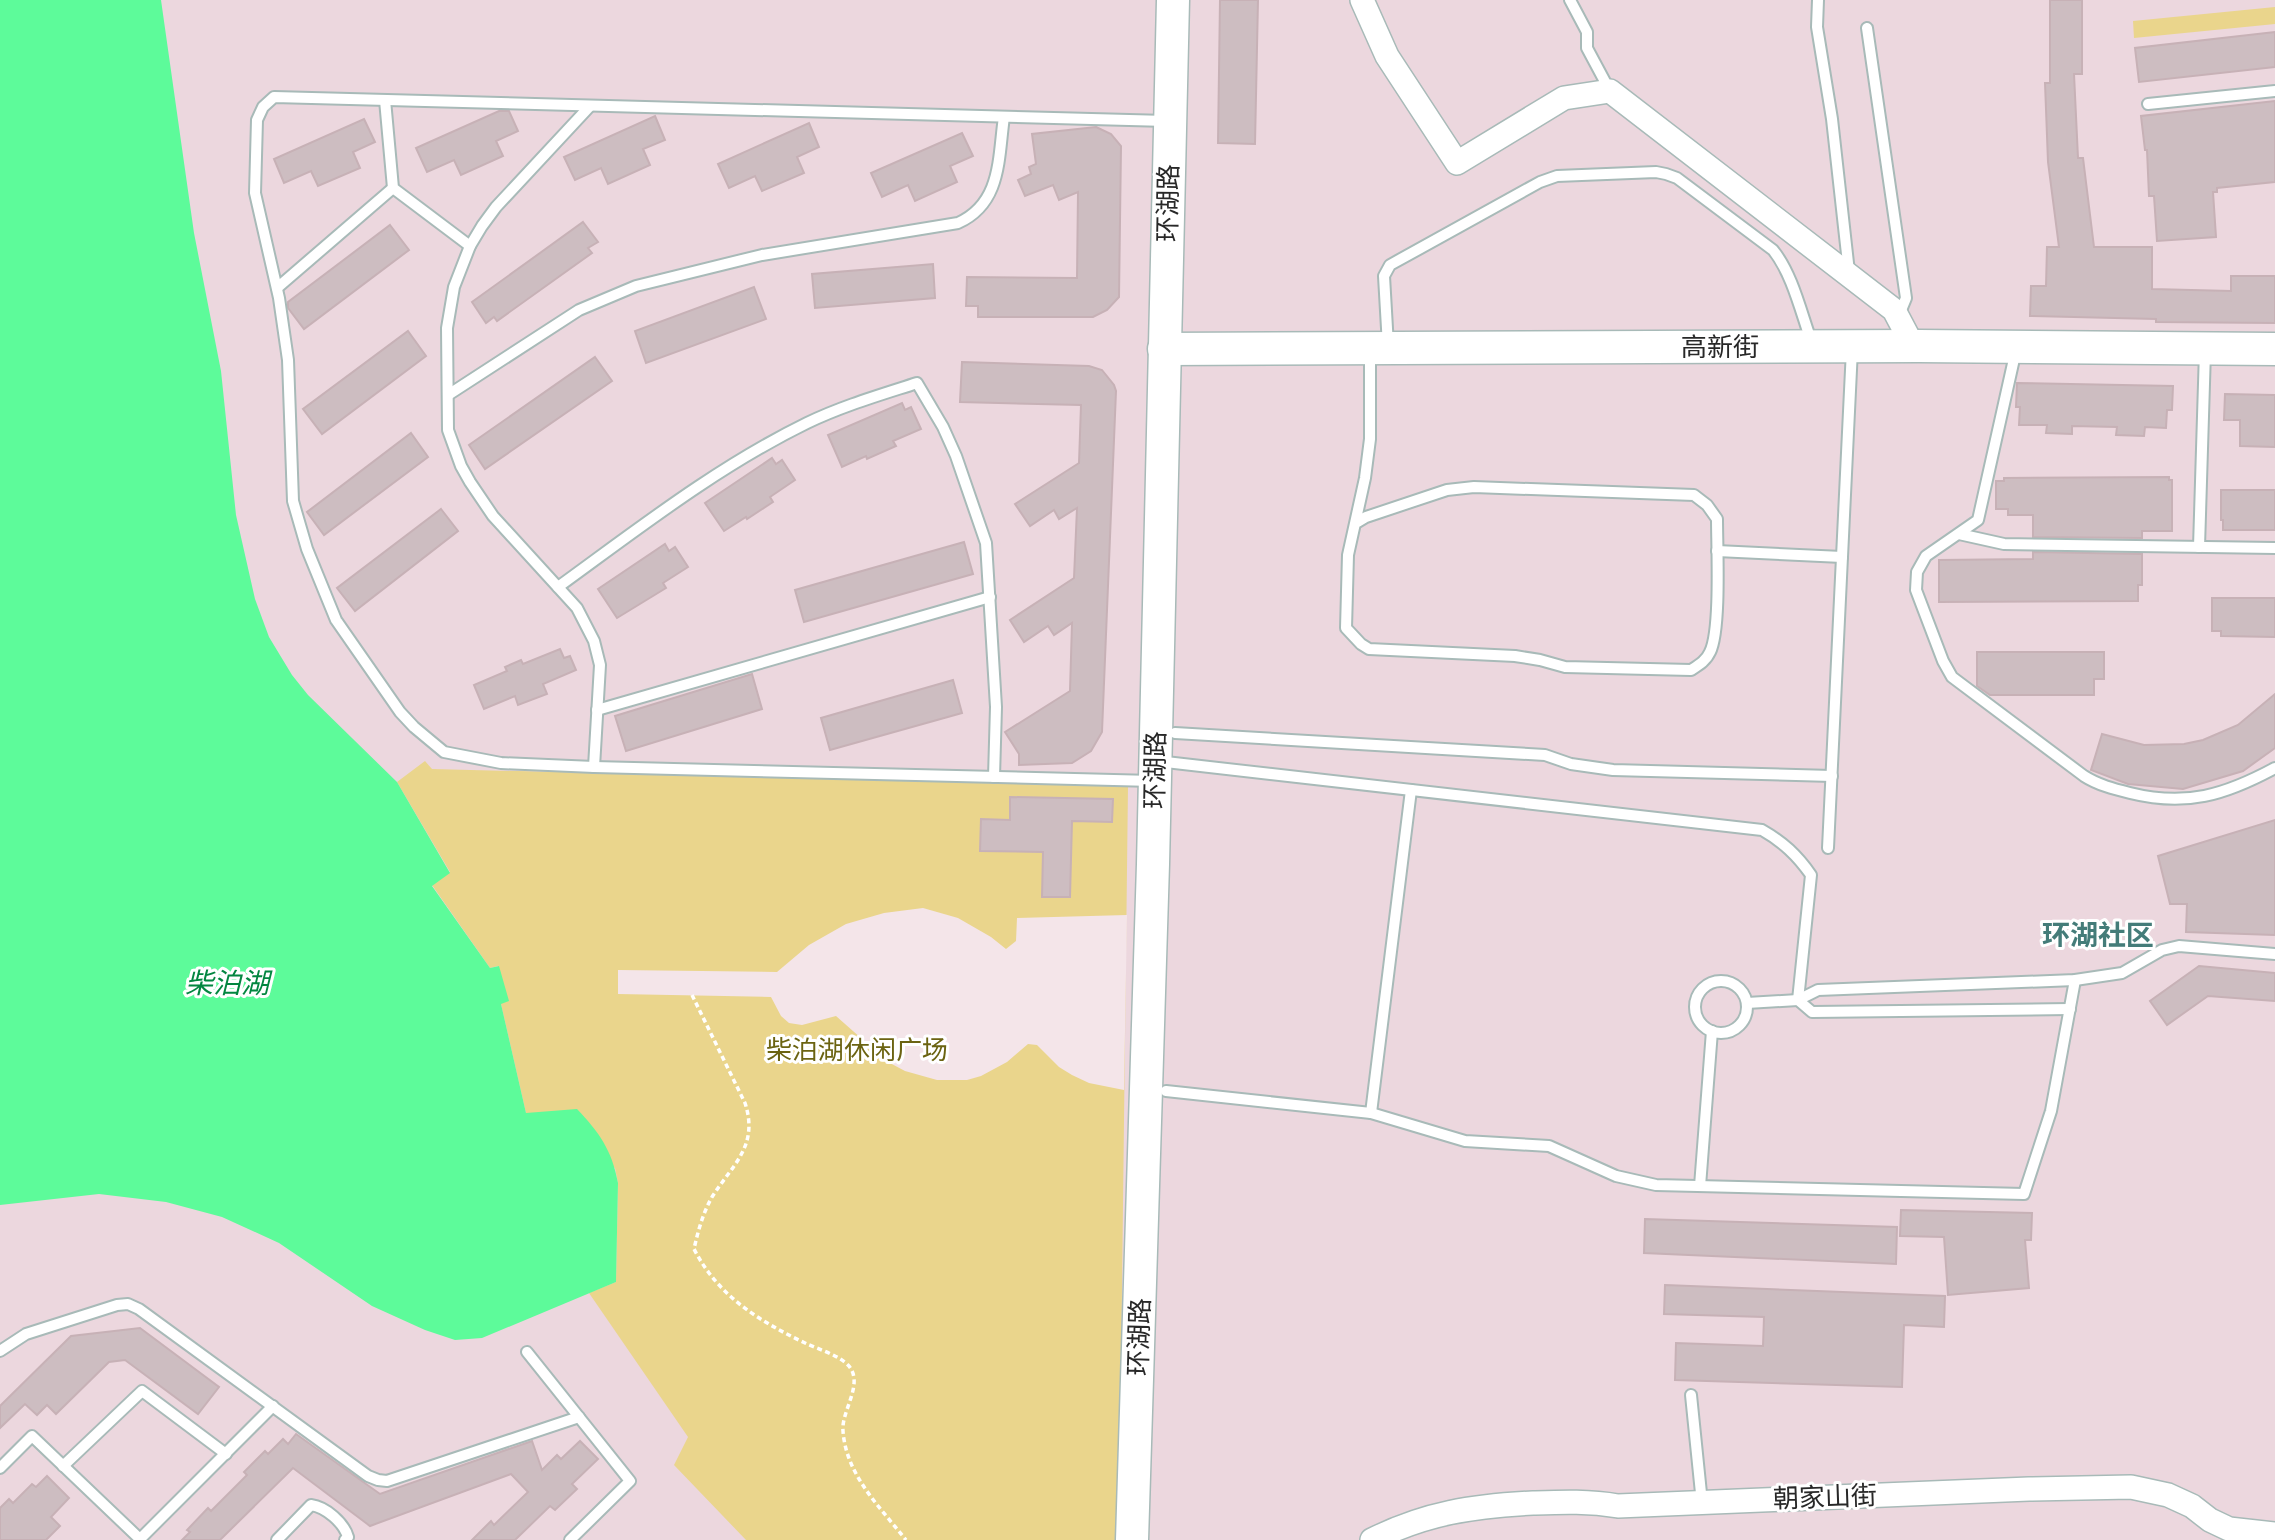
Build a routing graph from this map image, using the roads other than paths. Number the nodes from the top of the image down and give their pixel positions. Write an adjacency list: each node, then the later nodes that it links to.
1 (1172, 0): 13 (street, 环湖路)
2 (1192, 0): 25 (street, 环湖路)
3 (1362, 0): 7 (street)
4 (1570, 0): 7 (lane)
5 (1818, 0): 16 (lane)
6 (1867, 28): 18 (lane)
7 (1610, 91): 16 (street)
8 (2275, 91): 10 (lane)
9 (385, 100): 11 (lane); 14 (lane); 17 (lane)
10 (2148, 104)
11 (590, 106): 12 (lane); 15 (lane)
12 (1004, 117): 13 (lane); 27 (lane)
13 (1170, 121): 25 (street, 环湖路)
14 (393, 188): 15 (lane); 17 (lane)
15 (470, 246): 27 (lane)
16 (1850, 276): 18 (street)
17 (276, 288): 38 (lane)
18 (1898, 318): 19 (street)
19 (1913, 346): 21 (street, 高新街); 22 (street, 高新街)
20 (1814, 347): 21 (street, 高新街); 23 (street, 高新街); 23 (lane)
21 (1852, 347): 33 (lane)
22 (2016, 347): 24 (street, 高新街); 29 (lane)
23 (1379, 348): 25 (street, 高新街); 28 (lane)
24 (2205, 348): 26 (street, 高新街); 30 (lane)
25 (1174, 349): 37 (street, 环湖路)
26 (2275, 349)
27 (448, 395): 34 (lane)
28 (1356, 523): 32 (lane); 32 (lane)
29 (1959, 534): 30 (lane); 39 (lane)
30 (2199, 547): 31 (lane)
31 (2275, 548)
32 (1717, 551): 33 (lane)
33 (1843, 557): 40 (lane)
34 (558, 587): 35 (lane); 36 (lane)
35 (990, 597): 36 (lane); 41 (lane)
36 (597, 710): 38 (lane)
37 (1165, 759): 40 (lane); 41 (lane); 42 (lane); 50 (street, 环湖路); 67 (street, 环湖路)
38 (594, 767): 41 (lane)
39 (2275, 768)
40 (1832, 776): 43 (lane)
41 (994, 777)
42 (1411, 790): 46 (lane); 51 (lane)
43 (1828, 848)
44 (2275, 954): 45 (lane)
45 (2075, 980): 46 (lane); 48 (lane)
46 (1798, 1000): 47 (lane); 48 (lane)
47 (1747, 1003): 49 (lane); 49 (lane)
48 (2070, 1009): 52 (lane)
49 (1712, 1031): 52 (lane)
50 (1166, 1091): 51 (lane); 68 (street, 环湖路)
51 (1371, 1113): 52 (lane)
52 (1700, 1186)
53 (0, 1351): 56 (lane)
54 (527, 1352): 57 (lane)
55 (1691, 1395): 61 (lane)
56 (273, 1406): 57 (lane); 58 (lane)
57 (579, 1417): 66 (lane)
58 (226, 1454): 59 (lane); 63 (lane)
59 (63, 1465): 60 (lane); 63 (lane)
60 (0, 1468)
61 (1702, 1503): 62 (street, 朝家山街); 69 (street, 朝家山街)
62 (2275, 1534)
63 (140, 1540)
64 (277, 1540): 65 (lane)
65 (345, 1540)
66 (570, 1540)
67 (1132, 1540)
68 (1151, 1540)
69 (1372, 1540)

